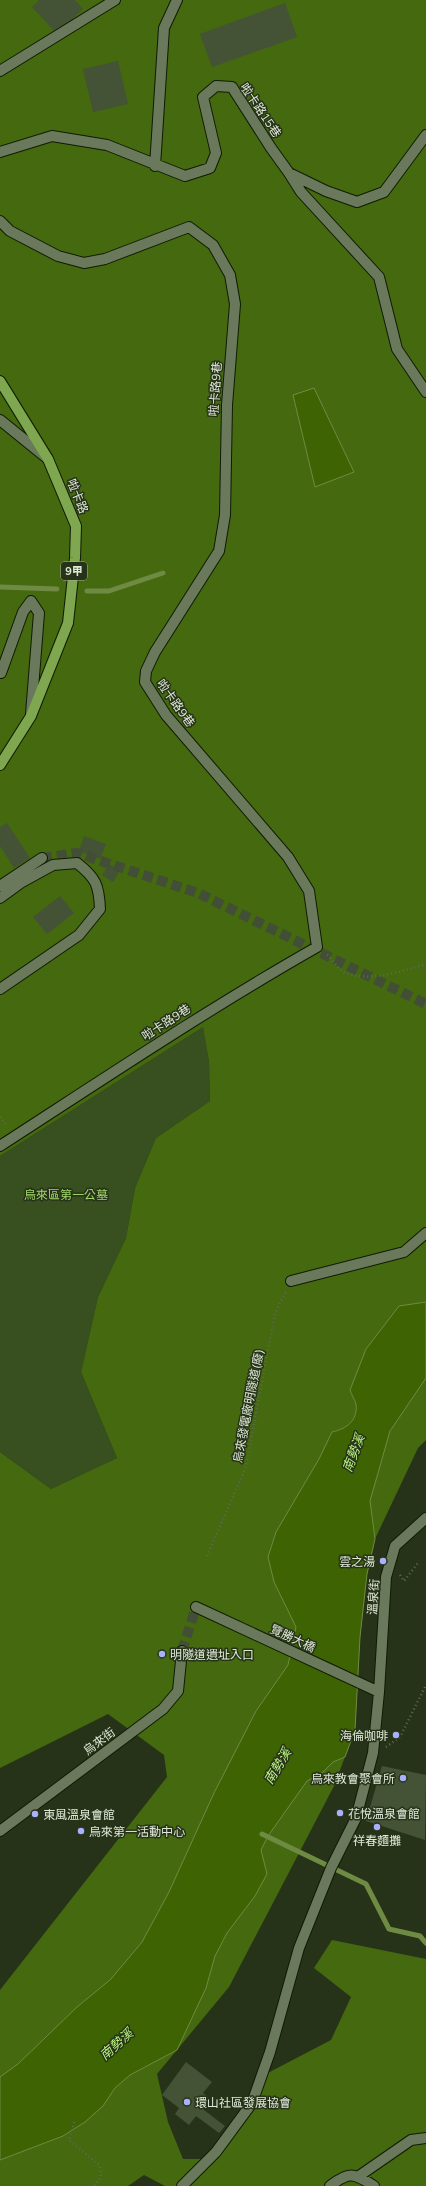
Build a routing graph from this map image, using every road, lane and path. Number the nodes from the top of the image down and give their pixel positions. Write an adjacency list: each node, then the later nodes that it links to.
1 (115, 0): 3 (street)
2 (177, 0): 6 (street)
3 (0, 71)
4 (426, 135): 7 (street, 啦卡路15巷)
5 (0, 152): 6 (street, 啦卡路15巷)
6 (155, 166): 7 (street, 啦卡路15巷)
7 (289, 173): 10 (street)
8 (0, 221): 19 (street, 啦卡路9巷)
9 (0, 380): 12 (main road, 啦卡路 / 9甲)
10 (426, 392)
11 (0, 420): 12 (street)
12 (48, 459): 14 (main road, 啦卡路 / 9甲)
13 (1, 672): 14 (street)
14 (31, 716): 15 (main road, 啦卡路 / 9甲)
15 (0, 765)
16 (42, 858): 17 (street)
17 (0, 886)
18 (0, 898): 21 (street)
19 (317, 947): 20 (path); 22 (street, 啦卡路9巷)
20 (426, 964)
21 (0, 989)
22 (0, 1146)
23 (426, 1233): 24 (street)
24 (292, 1281): 26 (path, 烏來發電廠明隧道(廢))
25 (426, 1518): 27 (street, 溫泉街)
26 (207, 1556)
27 (391, 1561): 28 (path); 32 (street, 溫泉街)
28 (418, 1563)
29 (196, 1607): 32 (street, 覽勝大橋)
30 (182, 1652): 34 (street, 烏來街)
31 (426, 1685): 33 (path)
32 (379, 1692): 33 (street, 溫泉街)
33 (373, 1753): 39 (street, 溫泉街)
34 (0, 1831)
35 (74, 2122): 38 (path)
36 (426, 2138): 37 (street)
37 (359, 2176): 40 (street); 41 (street)
38 (94, 2186)
39 (182, 2186)
40 (330, 2186)
41 (374, 2186)

